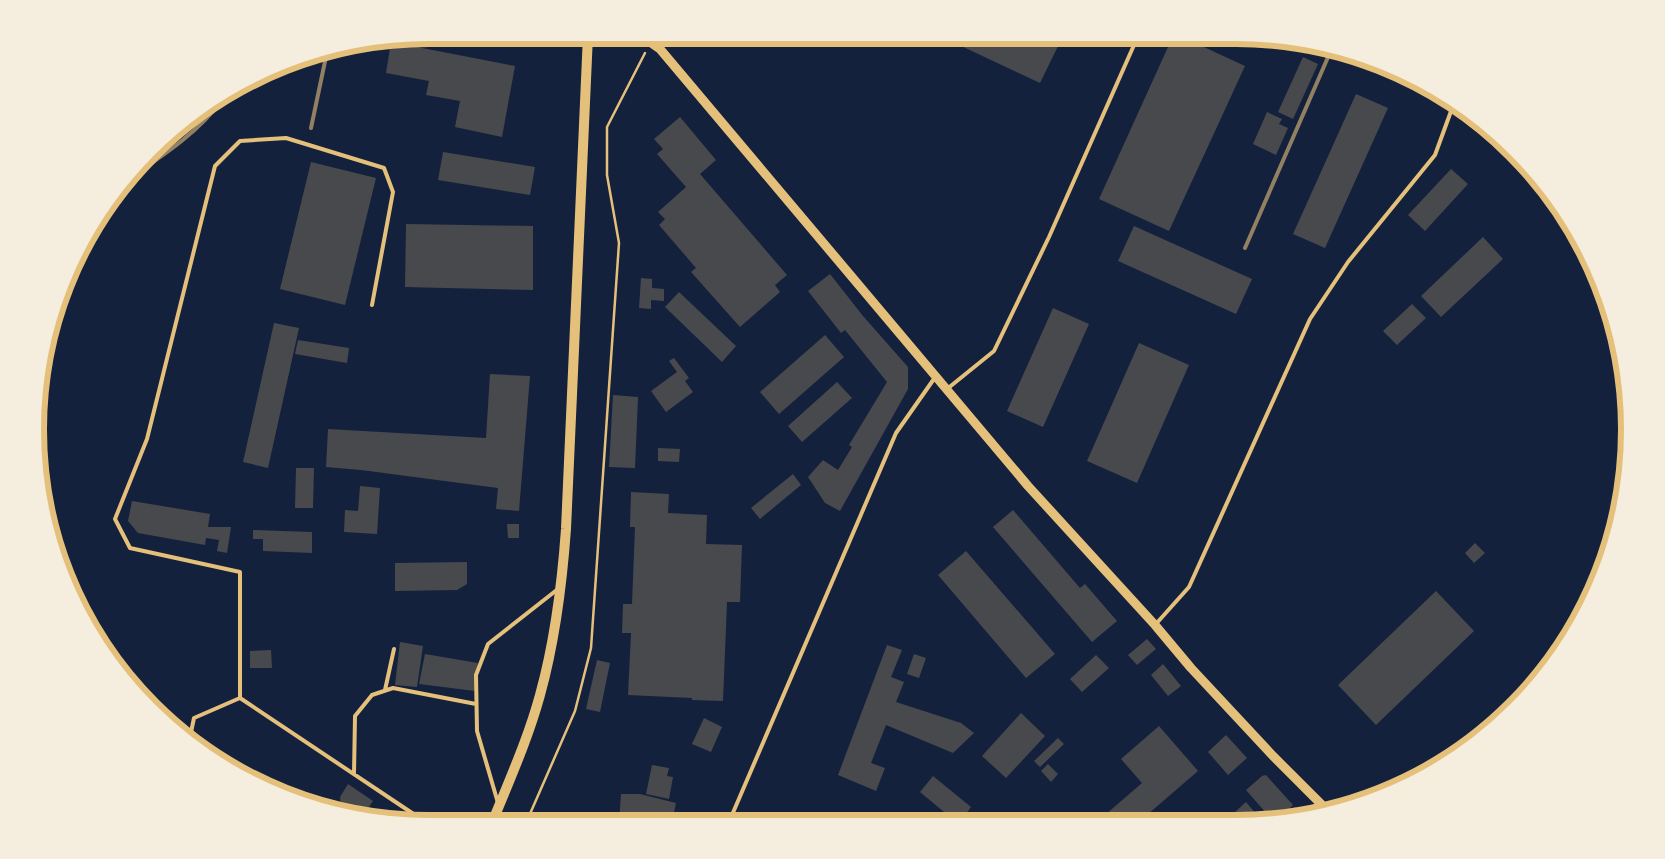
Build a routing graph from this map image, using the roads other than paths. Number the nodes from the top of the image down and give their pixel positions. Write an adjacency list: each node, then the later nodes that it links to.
1 (588, 44): 8 (main road)
2 (653, 44): 6 (street)
3 (1134, 44): 7 (lane)
4 (1451, 110): 9 (lane)
5 (372, 305): 12 (lane)
6 (936, 376): 7 (street); 20 (lane)
7 (947, 389): 9 (street)
8 (562, 586): 13 (lane); 17 (main road)
9 (1155, 625): 16 (street)
10 (394, 649): 11 (lane)
11 (385, 690): 13 (lane); 15 (lane)
12 (240, 698): 14 (lane); 15 (lane)
13 (476, 704): 17 (lane)
14 (191, 733)
15 (354, 774): 18 (lane)
16 (1322, 805)
17 (499, 806): 19 (main road)
18 (414, 814)
19 (495, 815)
20 (732, 815)

